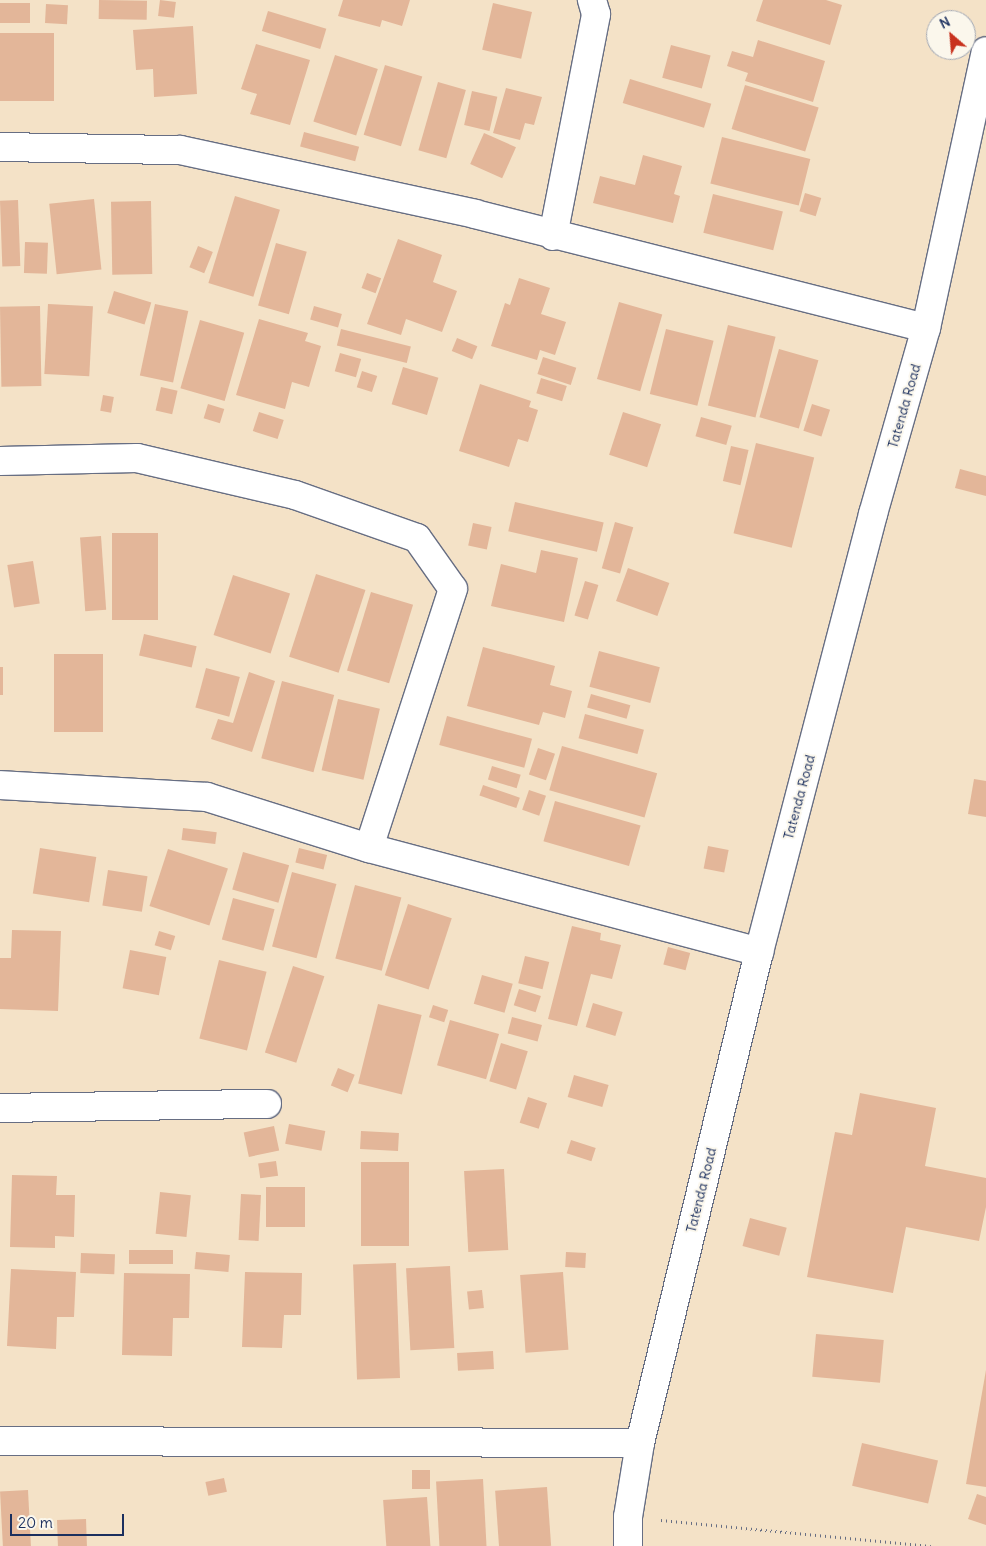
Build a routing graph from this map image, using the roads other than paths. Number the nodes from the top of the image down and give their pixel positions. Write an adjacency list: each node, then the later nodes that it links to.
1 (592, 0): 4 (street)
2 (986, 51): 5 (street, Tatenda Road)
3 (0, 147): 4 (street)
4 (553, 236): 5 (street)
5 (926, 328): 9 (street, Tatenda Road)
6 (0, 460): 8 (street)
7 (0, 785): 8 (street)
8 (369, 848): 9 (street)
9 (759, 952): 13 (street, Tatenda Road)
10 (267, 1104): 11 (street)
11 (0, 1108)
12 (0, 1441): 13 (street)
13 (640, 1443): 14 (street, Tatenda Road)
14 (628, 1546)

